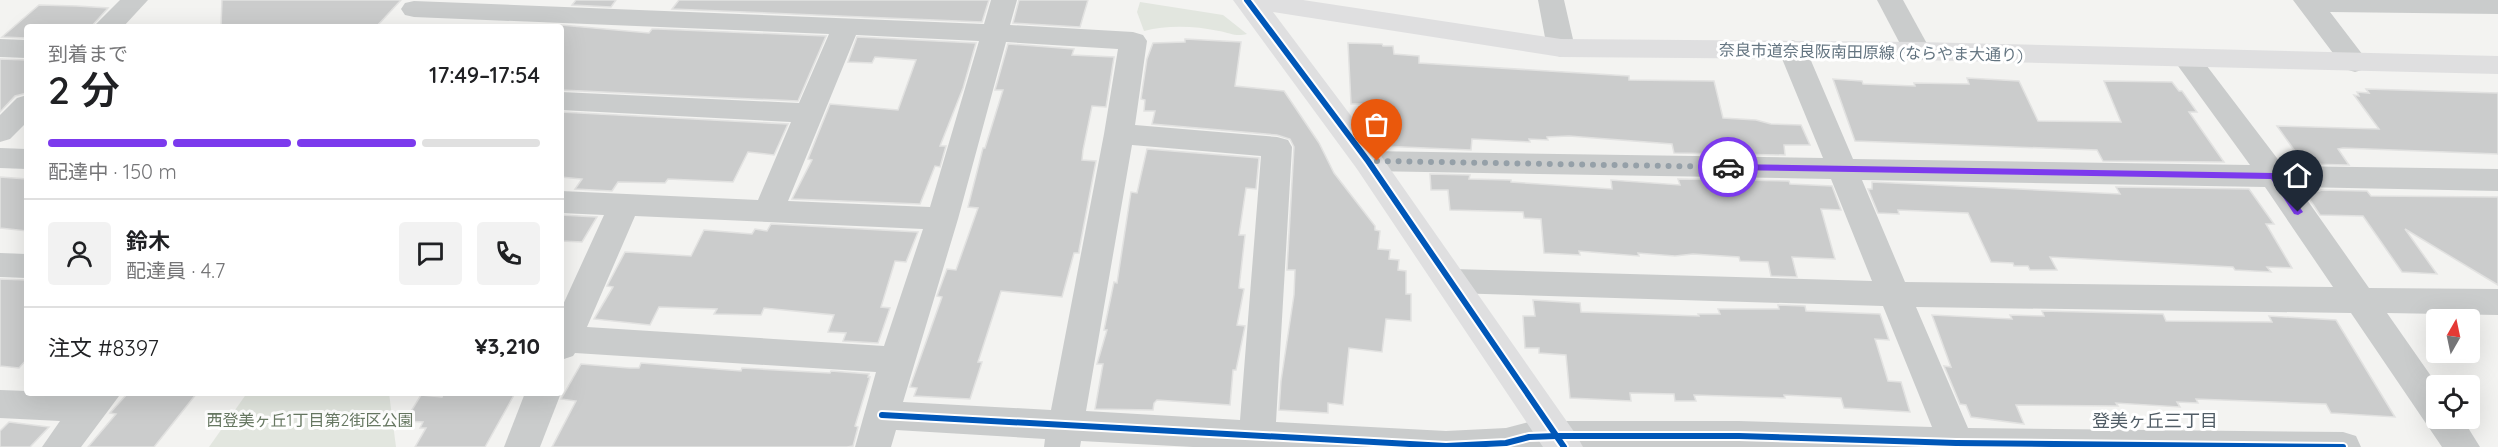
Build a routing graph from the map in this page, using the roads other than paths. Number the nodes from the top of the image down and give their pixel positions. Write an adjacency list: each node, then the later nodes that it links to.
1 (135, 0): 11 (street)
2 (1004, 0): 13 (street)
3 (1248, 0): 15 (street, 奈良市道奈良阪南田原線 (ならやま大通り)); 29 (street)
4 (1551, 0): 15 (street)
5 (1890, 0): 18 (street)
6 (2308, 2): 7 (street); 20 (street)
7 (2498, 6)
8 (558, 8): 9 (street); 10 (street)
9 (411, 12)
10 (726, 12): 12 (street)
11 (110, 24)
12 (846, 26): 13 (street); 24 (street)
13 (994, 31): 26 (street); 36 (street)
14 (0, 48): 16 (street)
15 (1561, 48): 17 (street, 奈良市道奈良阪南田原線 (ならやま大通り))
16 (24, 49)
17 (1792, 49): 18 (street, 奈良市道奈良阪南田原線 (ならやま大通り)); 30 (street)
18 (1917, 51): 19 (street, 奈良市道奈良阪南田原線 (ならやま大通り))
19 (2187, 59): 20 (street, 奈良市道奈良阪南田原線 (ならやま大通り)); 31 (street)
20 (2355, 63): 21 (street, 奈良市道奈良阪南田原線 (ならやま大通り))
21 (2498, 65)
22 (564, 101): 24 (street)
23 (24, 108): 25 (street)
24 (811, 113): 35 (street)
25 (0, 132)
26 (1119, 134): 51 (street); 52 (street)
27 (0, 158): 28 (street)
28 (24, 159)
29 (1368, 161): 30 (street); 39 (street)
30 (1843, 169): 31 (street); 40 (street)
31 (2274, 176): 32 (street); 41 (street)
32 (2498, 180)
33 (564, 202): 34 (street)
34 (624, 205): 35 (street); 43 (street)
35 (769, 210): 36 (street)
36 (942, 219): 44 (street)
37 (0, 265): 38 (street)
38 (24, 266)
39 (1452, 281): 40 (street); 53 (street)
40 (1893, 294): 41 (street); 54 (street)
41 (2359, 299): 42 (street); 46 (street)
42 (2498, 302)
43 (565, 329): 44 (street)
44 (897, 360): 50 (street)
45 (542, 396): 56 (street)
46 (2426, 396)
47 (97, 401): 48 (street); 55 (street)
48 (0, 404)
49 (2450, 429): 59 (street)
50 (877, 431): 51 (street)
51 (1064, 435): 52 (street)
52 (1256, 441): 57 (street)
53 (1560, 441): 54 (street); 57 (street)
54 (1957, 445): 58 (street)
55 (60, 447)
56 (522, 447)
57 (1446, 447)
58 (2343, 447)
59 (2462, 447)

